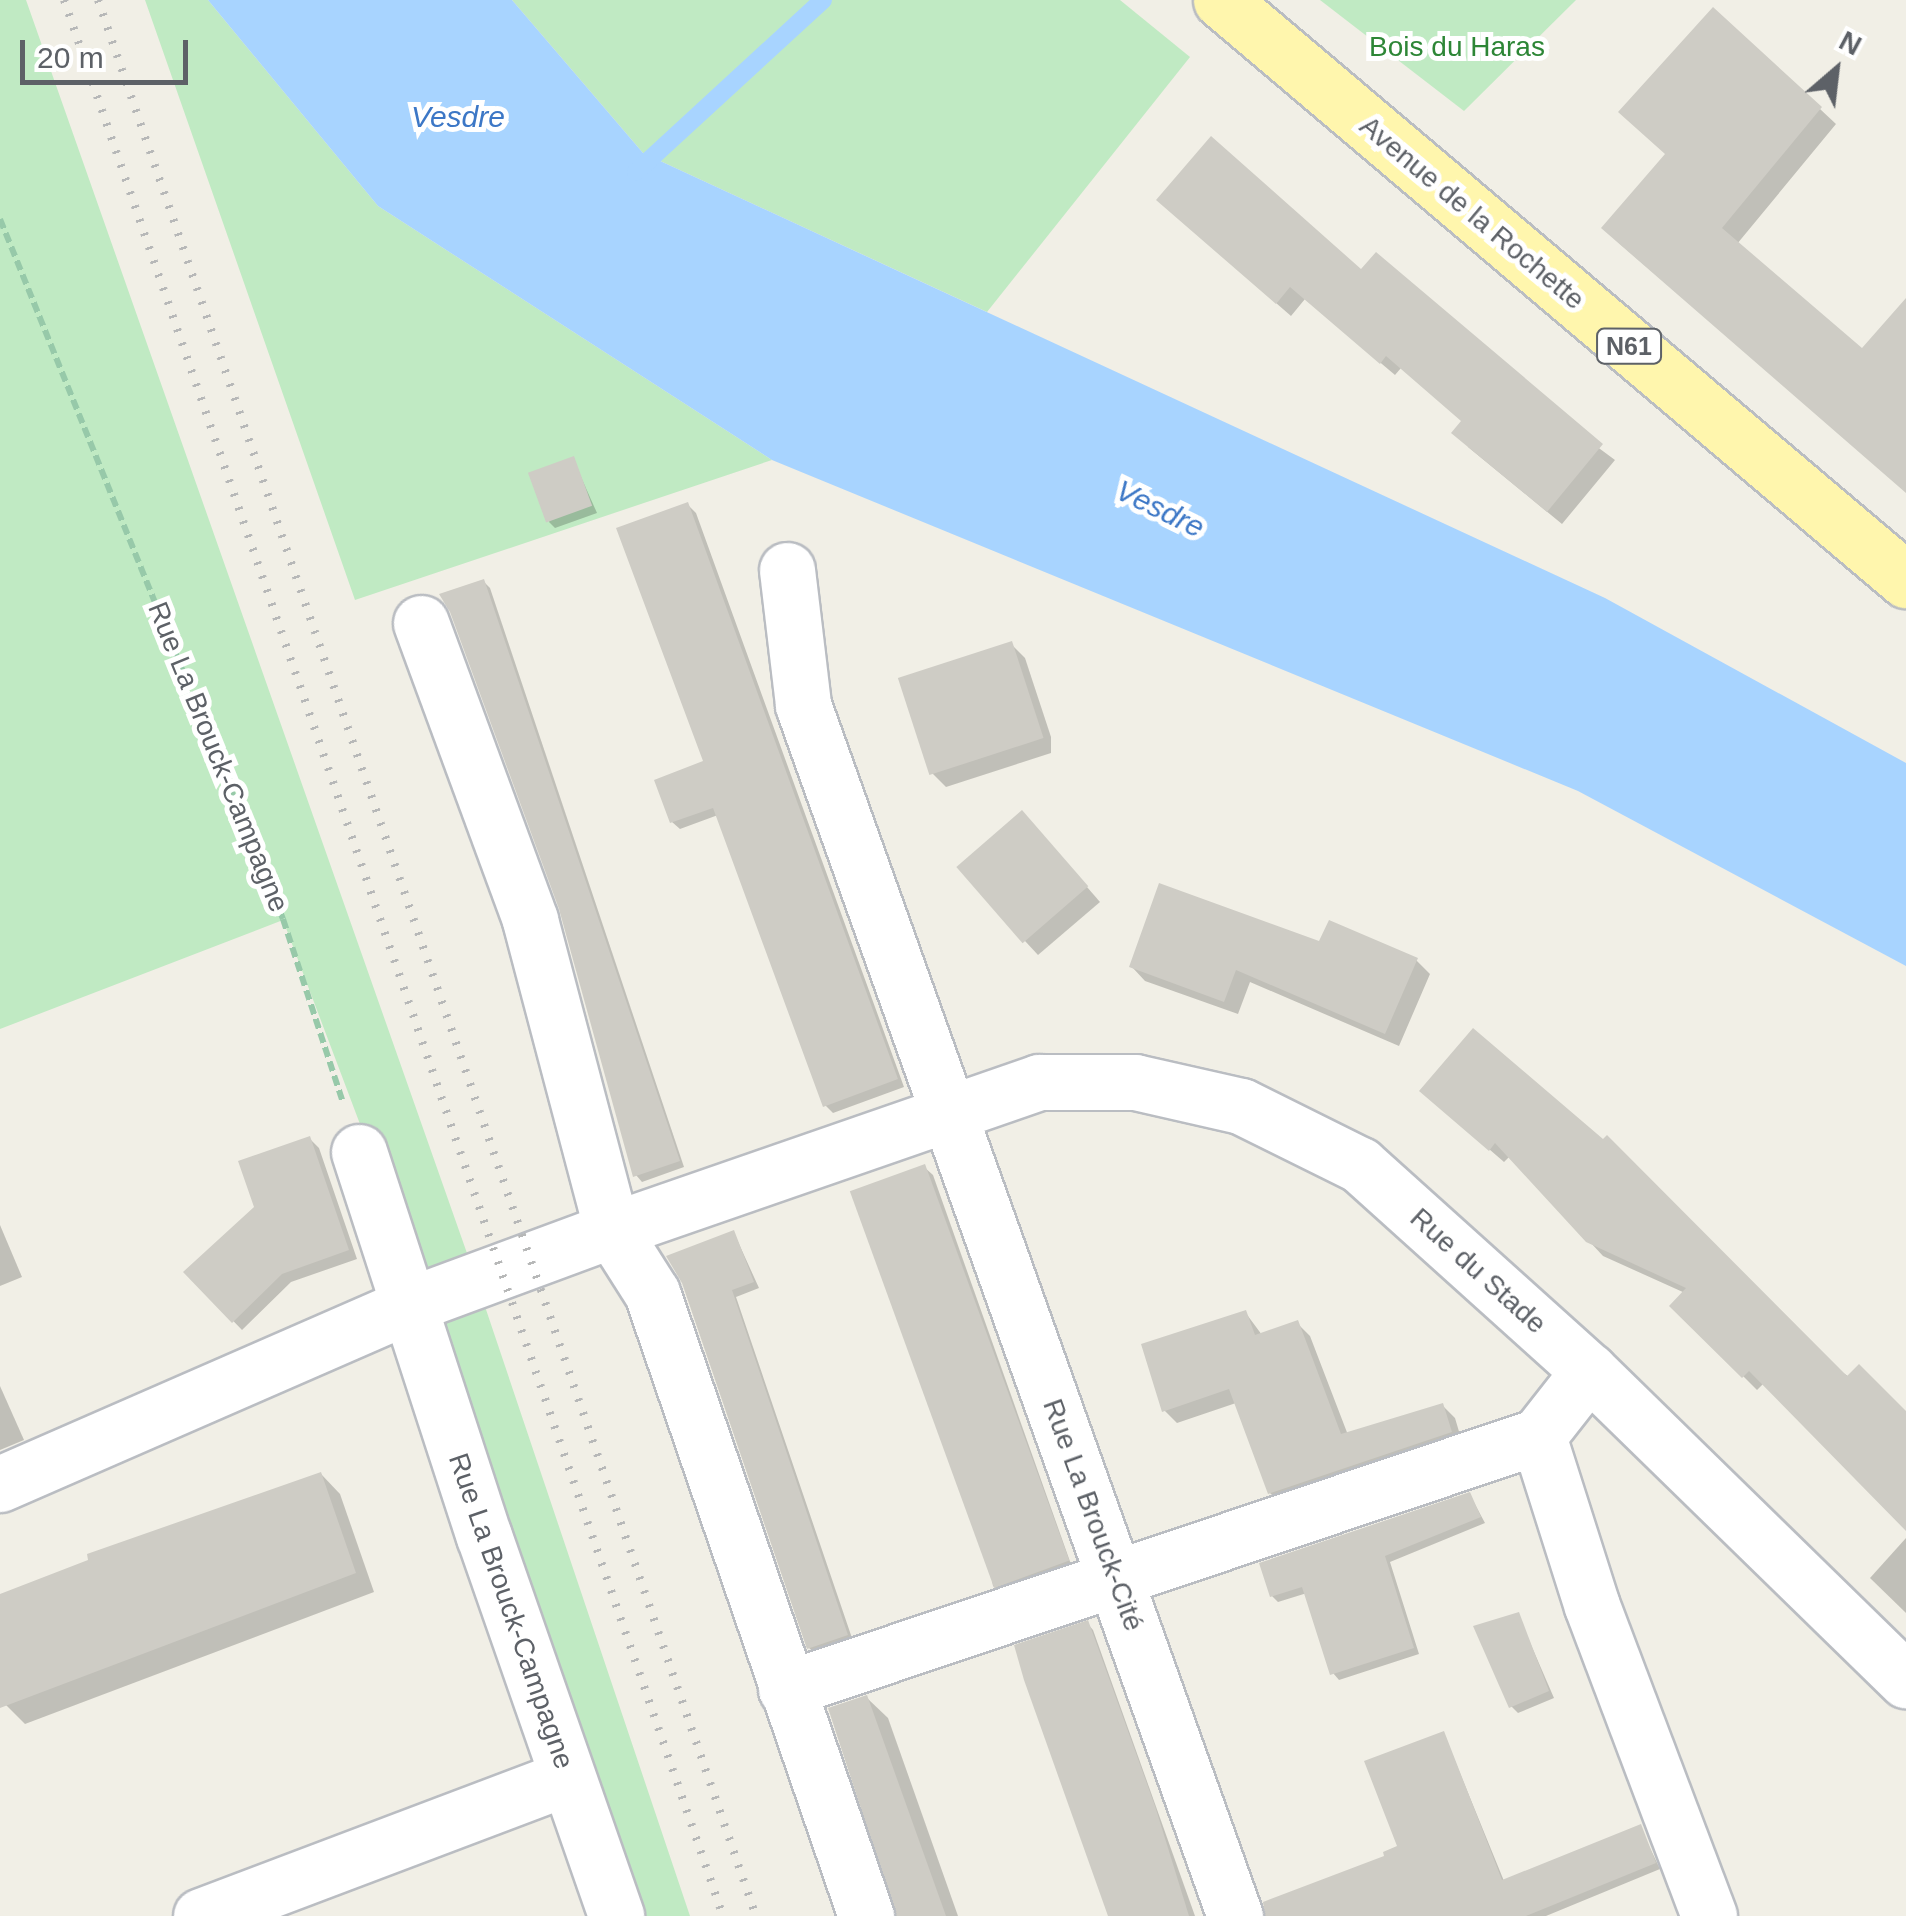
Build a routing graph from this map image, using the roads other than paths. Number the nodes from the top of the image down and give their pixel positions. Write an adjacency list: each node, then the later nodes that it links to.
1 (1221, 0): 3 (main road, Avenue de la Rochette / N61)
2 (786, 570): 5 (street, Rue La Brouck-Cité)
3 (1906, 580)
4 (421, 623): 7 (street)
5 (949, 1114): 7 (street); 9 (street, Rue du Stade); 12 (street, Rue La Brouck-Cité)
6 (359, 1152): 8 (street, Rue La Brouck-Campagne)
7 (612, 1230): 8 (street); 14 (street)
8 (409, 1305): 11 (street); 15 (street, Rue La Brouck-Campagne)
9 (1589, 1371): 10 (street); 13 (street, Rue du Stade)
10 (1538, 1436): 12 (street); 20 (street)
11 (0, 1484)
12 (1116, 1578): 14 (street); 19 (street, Rue La Brouck-Cité)
13 (1906, 1680)
14 (786, 1689): 18 (street)
15 (567, 1778): 16 (street); 17 (street, Rue La Brouck-Campagne)
16 (201, 1916)
17 (616, 1916)
18 (866, 1916)
19 (1235, 1916)
20 (1708, 1916)

